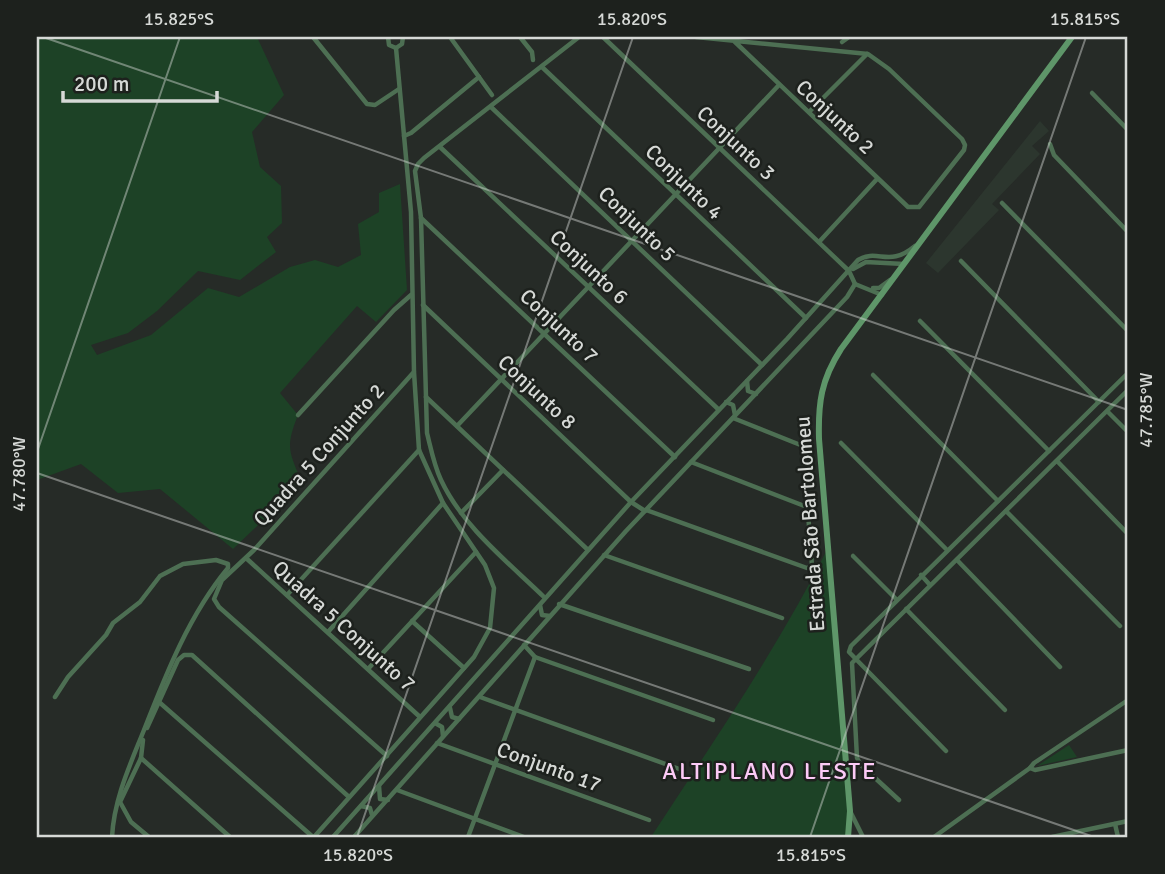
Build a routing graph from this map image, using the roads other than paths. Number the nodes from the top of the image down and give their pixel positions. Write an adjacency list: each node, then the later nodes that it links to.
1 (313, 37): 19 (street)
2 (387, 37): 13 (street)
3 (450, 37): 17 (street)
4 (520, 37): 15 (street)
5 (579, 37): 16 (street)
6 (603, 37): 28 (street, Conjunto 3)
7 (696, 37): 11 (street)
8 (849, 37): 12 (street)
9 (1072, 37): 34 (street, Estrada São Bartolomeu)
10 (404, 38): 13 (street)
11 (734, 40): 14 (street); 18 (street, Conjunto 2)
12 (842, 41)
13 (396, 48): 19 (street)
14 (868, 54): 23 (street); 29 (street, Conjunto 2)
15 (533, 60)
16 (542, 67): 22 (street); 30 (street, Conjunto 4)
17 (479, 77): 21 (street); 25 (street)
18 (779, 85): 23 (street, Conjunto 2); 28 (street)
19 (399, 89): 25 (street)
20 (1092, 93): 24 (street)
21 (492, 95)
22 (491, 107): 27 (street); 35 (street, Conjunto 5)
23 (809, 112): 29 (street, Conjunto 2)
24 (1128, 130)
25 (404, 136): 43 (street)
26 (1050, 144): 33 (street)
27 (440, 147): 32 (street); 42 (street, Conjunto 6)
28 (719, 148): 30 (street); 36 (street, Conjunto 3)
29 (877, 179): 36 (street)
30 (675, 195): 35 (street); 46 (street, Conjunto 4)
31 (1002, 203): 48 (street)
32 (421, 218): 45 (street); 49 (street, Conjunto 7)
33 (1128, 232)
34 (923, 240): 38 (street, Estrada São Bartolomeu); 39 (street)
35 (632, 241): 42 (street); 50 (street, Conjunto 5)
36 (819, 242): 39 (street, Conjunto 3)
37 (961, 261): 61 (street)
38 (904, 264): 39 (street); 40 (street, Estrada São Bartolomeu)
39 (849, 271): 41 (street, Conjunto 3); 46 (street)
40 (896, 276): 41 (street); 44 (street, Estrada São Bartolomeu)
41 (855, 282): 44 (street); 58 (street)
42 (587, 287): 49 (street); 62 (street, Conjunto 6)
43 (412, 295): 51 (street); 64 (street)
44 (882, 295): 144 (street, Estrada São Bartolomeu)
45 (422, 304): 54 (street, Conjunto 8); 59 (street)
46 (806, 318): 50 (street)
47 (920, 321): 72 (street)
48 (1128, 331)
49 (544, 333): 54 (street); 73 (street, Conjunto 7)
50 (762, 365): 56 (street)
51 (414, 372): 71 (street); 96 (street, Quadra 5 Conjunto 2)
52 (1128, 373): 55 (street)
53 (873, 375): 79 (street)
54 (500, 379): 66 (street); 80 (street, Conjunto 8)
55 (1122, 380): 57 (street); 61 (street)
56 (747, 381): 58 (street); 60 (street)
57 (1128, 389): 63 (street)
58 (756, 394): 65 (street)
59 (425, 396): 66 (street); 85 (street)
60 (726, 402): 62 (street); 65 (street)
61 (1099, 402): 67 (street)
62 (719, 409): 73 (street)
63 (1108, 412): 68 (street); 69 (street)
64 (299, 415)
65 (734, 417): 75 (street); 82 (street)
66 (457, 426): 76 (street)
67 (1074, 426): 69 (street); 72 (street)
68 (1128, 432)
69 (1083, 436): 74 (street)
70 (841, 443): 92 (street)
71 (419, 450): 81 (street); 100 (street)
72 (1049, 451): 77 (street)
73 (675, 457): 80 (street)
74 (1057, 461): 78 (street); 89 (street)
75 (691, 462): 82 (street); 83 (street)
76 (503, 470): 85 (street); 91 (street)
77 (1021, 478): 78 (street); 79 (street)
78 (1030, 487): 84 (street)
79 (998, 501): 87 (street)
80 (631, 502): 83 (street, Conjunto 8); 86 (street)
81 (443, 503): 93 (street); 110 (street)
82 (807, 507): 83 (street, Conjunto 8)
83 (645, 511): 88 (street)
84 (1006, 511): 90 (street); 109 (street)
85 (461, 513): 101 (street)
86 (616, 519): 88 (street); 91 (street)
87 (971, 528): 90 (street); 92 (street)
88 (626, 531): 94 (street)
89 (1128, 534)
90 (979, 537): 97 (street)
91 (588, 550): 101 (street)
92 (946, 550): 98 (street)
93 (476, 552): 108 (street); 115 (street)
94 (604, 555): 104 (street); 107 (street)
95 (853, 556): 102 (street)
96 (246, 558): 100 (street, Quadra 5 Conjunto 7); 133 (street, Quadra 5 Conjunto 2)
97 (957, 560): 99 (street); 114 (street)
98 (921, 575): 99 (street); 102 (street)
99 (930, 585): 105 (street)
100 (287, 595): 110 (street, Quadra 5 Conjunto 7)
101 (545, 598): 103 (street)
102 (897, 600): 113 (street)
103 (540, 604): 106 (street); 122 (street)
104 (559, 604): 106 (street); 117 (street)
105 (906, 609): 113 (street); 124 (street)
106 (550, 616): 111 (street)
107 (782, 618)
108 (412, 621): 115 (street); 116 (street)
109 (1120, 626)
110 (328, 632): 116 (street, Quadra 5 Conjunto 7)
111 (524, 645): 112 (street); 119 (street)
112 (535, 657): 123 (street); 127 (street)
113 (855, 659): 132 (street); 142 (street)
114 (1060, 667)
115 (464, 668): 125 (street)
116 (368, 669): 125 (street, Quadra 5 Conjunto 7)
117 (749, 669)
118 (55, 697): 152 (street)
119 (480, 697): 123 (street); 126 (street)
120 (1128, 700): 136 (street)
121 (159, 702): 134 (street); 140 (street); 155 (street)
122 (449, 707): 126 (street); 128 (street)
123 (516, 710): 135 (street); 137 (street)
124 (1005, 710)
125 (420, 717): 133 (street)
126 (459, 719): 129 (street)
127 (713, 720)
128 (435, 723): 129 (street); 138 (street)
129 (443, 737): 130 (street)
130 (437, 743): 135 (street, Conjunto 17); 139 (street)
131 (1128, 750): 136 (street)
132 (946, 751)
133 (387, 756): 140 (street)
134 (141, 758): 153 (street); 154 (street)
135 (495, 764): 146 (street); 147 (street, Conjunto 17)
136 (1030, 768): 161 (street)
137 (681, 770)
138 (379, 785): 141 (street); 143 (street)
139 (397, 790): 141 (street); 146 (street)
140 (349, 797): 155 (street)
141 (388, 800): 145 (street)
142 (899, 800)
143 (361, 806): 145 (street); 156 (street)
144 (850, 811): 150 (street); 151 (street, Estrada São Bartolomeu)
145 (372, 816): 157 (street)
146 (475, 819): 158 (street); 159 (street)
147 (649, 820)
148 (1128, 821): 149 (street)
149 (1115, 824): 162 (street); 163 (street)
150 (858, 828): 151 (street); 160 (street)
151 (850, 834)
152 (112, 837)
153 (149, 837)
154 (230, 837)
155 (314, 837)
156 (333, 837)
157 (355, 837)
158 (468, 837)
159 (524, 837)
160 (863, 837)
161 (934, 837)
162 (1052, 837)
163 (1118, 837)

